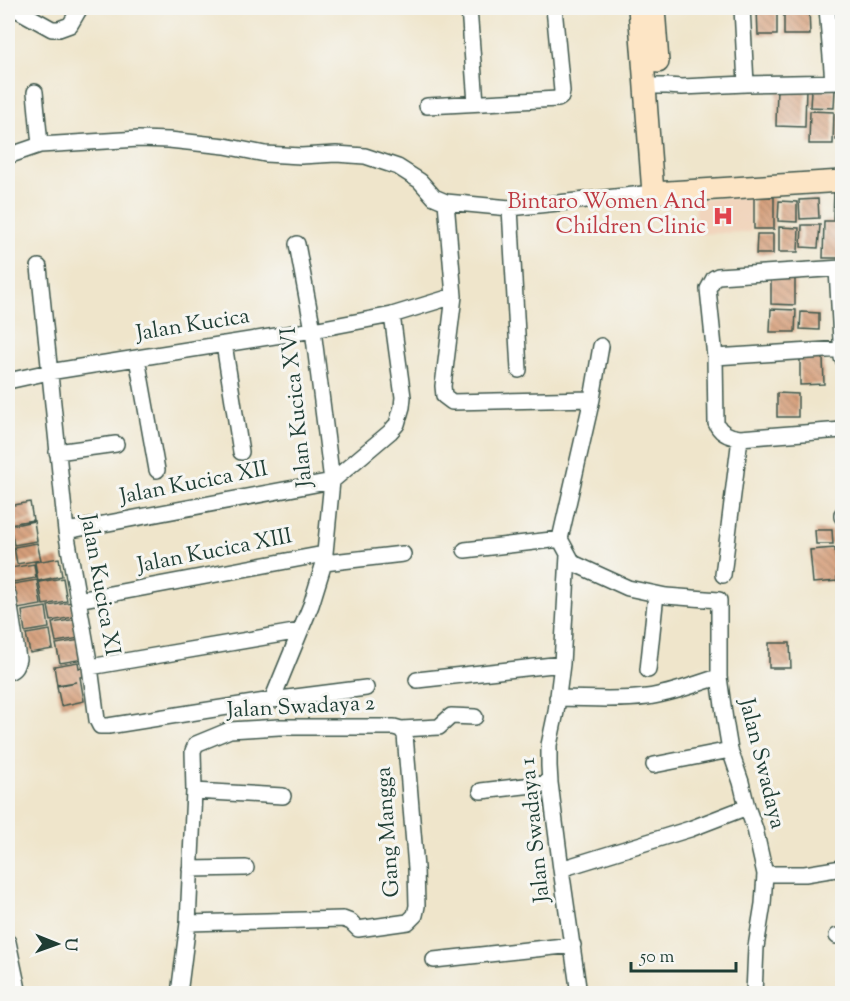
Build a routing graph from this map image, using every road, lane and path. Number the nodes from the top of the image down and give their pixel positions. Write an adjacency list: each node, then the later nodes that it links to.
1 (14, 8): 2 (street)
2 (80, 8)
3 (470, 8): 13 (street)
4 (554, 8): 13 (street)
5 (639, 8): 11 (street)
6 (654, 8): 11 (street)
7 (742, 8): 10 (street)
8 (827, 8): 9 (street)
9 (838, 82): 10 (street)
10 (746, 84): 11 (street)
11 (653, 90): 18 (street)
12 (35, 92): 15 (street)
13 (476, 104): 14 (street)
14 (427, 106)
15 (40, 146): 16 (street); 19 (street)
16 (8, 156)
17 (843, 181): 18 (street)
18 (660, 192): 20 (street)
19 (446, 202): 20 (street); 24 (street)
20 (510, 208): 33 (street)
21 (297, 244): 26 (street, Jalan Kucica XVI)
22 (39, 267): 34 (street, Jalan Kucica XI)
23 (840, 268): 29 (street); 30 (street)
24 (454, 296): 25 (street, Jalan Kucica); 36 (street)
25 (392, 315): 26 (street, Jalan Kucica); 43 (street)
26 (313, 330): 27 (street, Jalan Kucica); 43 (street, Jalan Kucica XVI)
27 (224, 344): 31 (street, Jalan Kucica); 41 (street)
28 (601, 346): 36 (street)
29 (842, 349): 30 (street); 32 (street)
30 (715, 357): 38 (street)
31 (137, 358): 34 (street, Jalan Kucica); 42 (street)
32 (843, 358)
33 (519, 370)
34 (49, 372): 35 (street, Jalan Kucica); 40 (street, Jalan Kucica XI)
35 (8, 381)
36 (592, 399): 45 (street)
37 (843, 430): 38 (street)
38 (740, 438): 50 (street)
39 (116, 444): 40 (street)
40 (57, 452): 44 (street, Jalan Kucica XI)
41 (242, 452)
42 (157, 470)
43 (332, 481): 44 (street, Jalan Kucica XII); 49 (street, Jalan Kucica XVI)
44 (66, 531): 53 (street, Jalan Kucica XI)
45 (560, 539): 46 (street); 48 (street, Jalan Swadaya)
46 (465, 550)
47 (403, 554): 49 (street, Jalan Kucica XIII)
48 (568, 555): 52 (street, Jalan Swadaya); 55 (street, Jalan Swadaya 1)
49 (324, 559): 53 (street, Jalan Kucica XIII); 54 (street, Jalan Kucica XVI)
50 (723, 575)
51 (8, 594): 58 (street)
52 (656, 594): 57 (street); 59 (street, Jalan Swadaya)
53 (78, 600): 56 (street, Jalan Kucica XI)
54 (300, 631): 56 (street); 63 (street, Jalan Kucica XVI)
55 (562, 664): 60 (street); 62 (street, Jalan Swadaya 1)
56 (90, 667): 63 (street, Jalan Kucica XI)
57 (648, 670)
58 (8, 672)
59 (719, 677): 62 (street); 66 (street, Jalan Swadaya)
60 (417, 680)
61 (366, 688): 63 (street)
62 (557, 698): 68 (street, Jalan Swadaya 1)
63 (272, 700)
64 (475, 717): 65 (street, Jalan Swadaya 2)
65 (401, 729): 69 (street, Jalan Swadaya 2); 78 (street, Gang Mangga)
66 (730, 750): 67 (street); 72 (street, Jalan Swadaya)
67 (654, 765)
68 (550, 783): 70 (street); 76 (street, Jalan Swadaya 1)
69 (194, 790): 71 (street); 75 (street, Jalan Swadaya 2)
70 (481, 791)
71 (283, 796)
72 (747, 807): 76 (street); 77 (street, Jalan Swadaya)
73 (246, 868): 75 (street)
74 (843, 868): 77 (street)
75 (190, 869): 78 (street, Jalan Swadaya 2)
76 (561, 869): 80 (street, Jalan Swadaya 1)
77 (765, 874): 85 (street, Jalan Swadaya)
78 (188, 922): 83 (street, Jalan Swadaya 2)
79 (8, 942): 82 (street)
80 (573, 945): 81 (street); 84 (street, Jalan Swadaya 1)
81 (434, 960)
82 (19, 993)
83 (179, 993)
84 (579, 993)
85 (754, 993)

